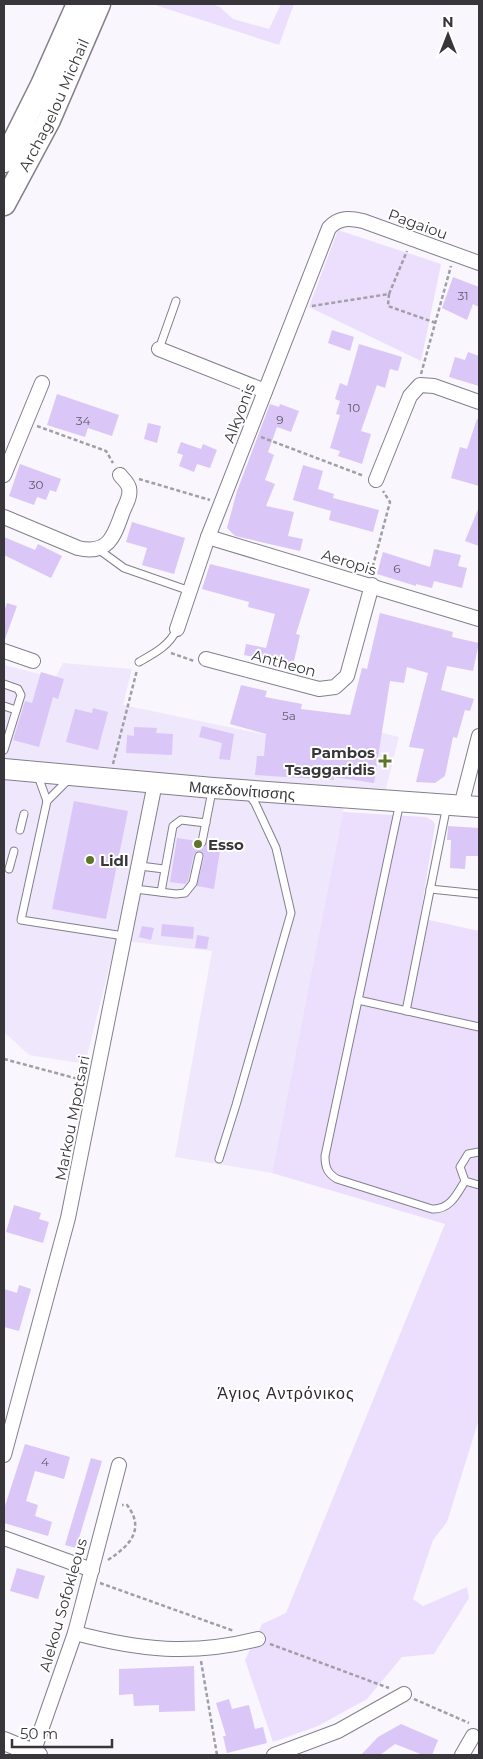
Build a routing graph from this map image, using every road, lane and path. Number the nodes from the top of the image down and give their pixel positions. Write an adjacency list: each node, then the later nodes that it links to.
1 (99, 4): 4 (main road, Archagelou Michail)
2 (71, 10): 3 (main road, Archagelou Michail)
3 (4, 161)
4 (4, 204)
5 (344, 219): 6 (street, Pagaiou); 11 (street, Alkyonis)
6 (412, 239): 7 (street, Pagaiou); 9 (path)
7 (454, 254): 8 (street, Pagaiou); 12 (path)
8 (479, 263)
9 (388, 294): 11 (path); 12 (path)
10 (176, 301): 13 (lane)
11 (296, 312): 16 (street, Alkyonis)
12 (436, 323): 15 (path)
13 (159, 349): 16 (street)
14 (42, 382): 18 (street)
15 (420, 385): 17 (street); 22 (street)
16 (265, 391): 19 (street, Alkyonis)
17 (479, 402)
18 (26, 422): 20 (street); 21 (path)
19 (249, 433): 22 (path); 23 (street, Alkyonis)
20 (4, 474)
21 (120, 475): 23 (path); 26 (street)
22 (376, 480): 27 (path)
23 (221, 504): 25 (street, Alkyonis)
24 (4, 516): 26 (street)
25 (208, 537): 27 (street, Aeropis); 28 (street, Alkyonis)
26 (98, 549): 28 (lane)
27 (370, 585): 29 (street, Aeropis); 33 (street, Antheon)
28 (190, 591): 30 (street, Alkyonis)
29 (479, 619)
30 (177, 628): 31 (lane)
31 (166, 646): 33 (path); 35 (lane)
32 (4, 651): 34 (street)
33 (206, 659)
34 (33, 660)
35 (139, 662): 44 (path)
36 (4, 684): 38 (lane)
37 (4, 706): 38 (lane)
38 (16, 710): 40 (lane)
39 (479, 736): 50 (street)
40 (4, 750)
41 (4, 770): 42 (main road, Μακεδονίτισσης)
42 (37, 773): 43 (main road, Μακεδονίτισσης); 48 (lane)
43 (72, 777): 44 (main road, Μακεδονίτισσης); 48 (lane)
44 (108, 780): 45 (main road, Μακεδονίτισσης)
45 (156, 783): 46 (main road, Μακεδονίτισσης); 57 (street, Markou Mpotsari)
46 (213, 788): 47 (main road, Μακεδονίτισσης); 52 (lane)
47 (245, 790): 49 (main road, Μακεδονίτισσης); 71 (lane)
48 (48, 801): 64 (lane)
49 (400, 802): 50 (main road, Μακεδονίτισσης); 65 (lane)
50 (462, 806): 61 (lane)
51 (24, 814): 53 (lane)
52 (206, 823): 54 (lane); 59 (lane)
53 (20, 830)
54 (202, 842)
55 (14, 851): 58 (lane)
56 (199, 856): 62 (lane)
57 (140, 866): 59 (lane); 60 (street, Markou Mpotsari)
58 (10, 869)
59 (164, 869): 62 (lane)
60 (135, 888): 62 (lane); 64 (street, Markou Mpotsari)
61 (430, 889): 63 (lane); 66 (lane)
62 (161, 892)
63 (479, 894)
64 (124, 936): 69 (street, Markou Mpotsari)
65 (358, 1000): 66 (lane); 72 (lane)
66 (406, 1011): 67 (lane)
67 (479, 1027)
68 (4, 1059): 69 (path)
69 (95, 1083): 74 (street, Markou Mpotsari)
70 (479, 1152): 72 (lane)
71 (219, 1159)
72 (466, 1181): 73 (lane)
73 (479, 1185)
74 (4, 1455)
75 (120, 1465): 76 (street, Alekou Sofokleous)
76 (109, 1503): 78 (street, Alekou Sofokleous); 78 (path)
77 (4, 1538): 78 (street)
78 (92, 1570): 79 (street, Alekou Sofokleous)
79 (75, 1632): 81 (street); 85 (street, Alekou Sofokleous)
80 (258, 1639): 81 (street)
81 (199, 1649): 86 (path)
82 (404, 1694): 83 (path); 87 (street)
83 (474, 1731): 88 (street)
84 (4, 1741): 85 (street)
85 (36, 1754)
86 (217, 1755)
87 (274, 1755)
88 (462, 1755)

